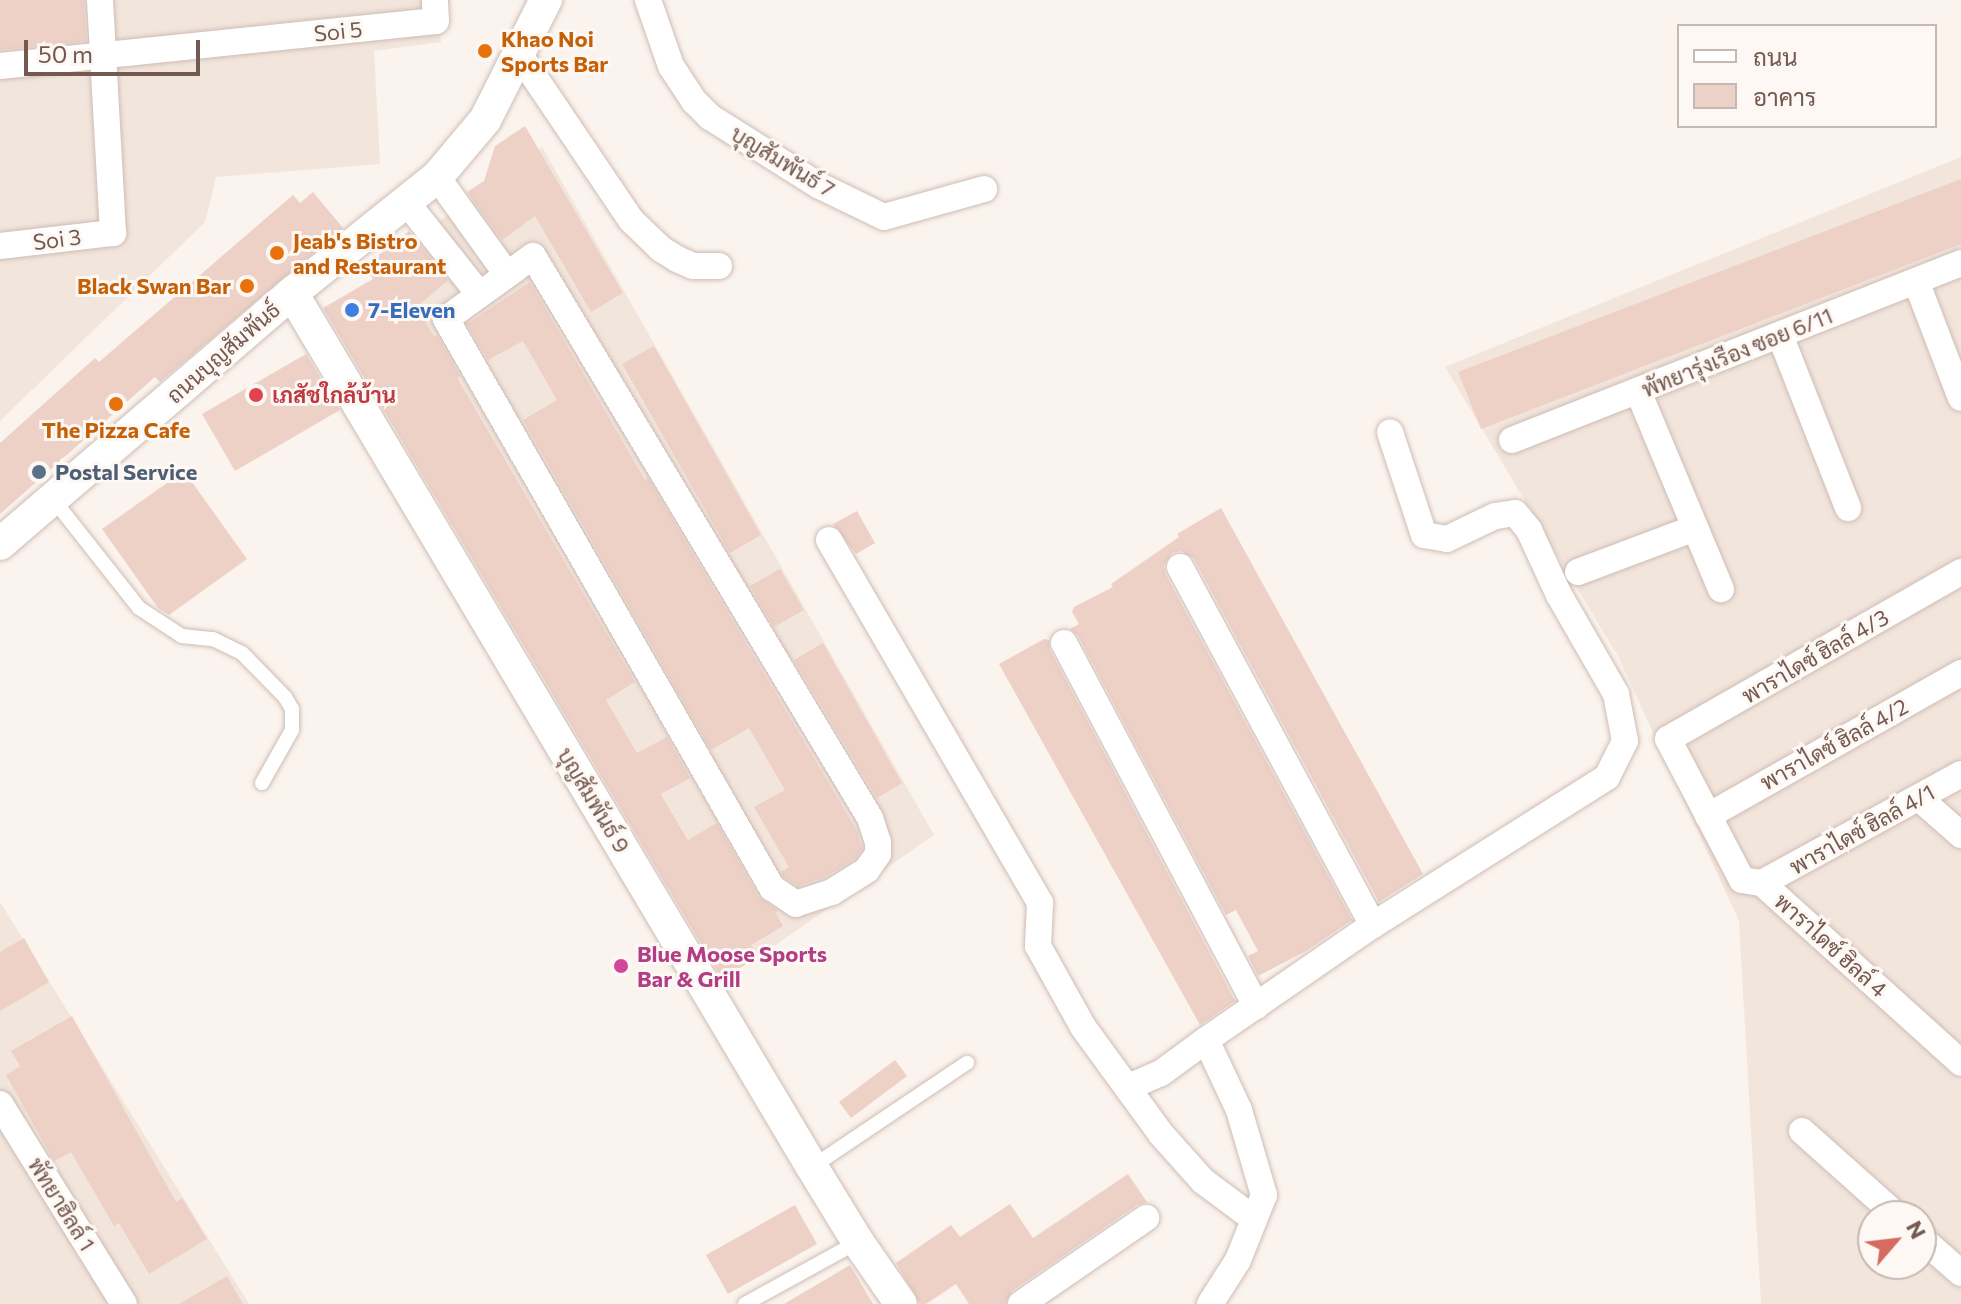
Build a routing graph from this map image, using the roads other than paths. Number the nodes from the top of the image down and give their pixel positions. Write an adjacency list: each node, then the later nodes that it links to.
1 (100, 0): 6 (street)
2 (546, 0): 5 (street, ถนนบุญสัมพันธ์)
3 (648, 0): 9 (street, บุญสัมพันธ์ 7)
4 (436, 11): 6 (street, Soi 5)
5 (519, 54): 8 (street, ถนนบุญสัมพันธ์); 13 (street)
6 (104, 55): 7 (street, Soi 5); 11 (street, Soi 3)
7 (0, 66)
8 (437, 177): 10 (street, ถนนบุญสัมพันธ์); 14 (street)
9 (984, 189)
10 (407, 203): 16 (street, ถนนบุญสัมพันธ์); 17 (street)
11 (0, 246)
12 (1961, 263): 15 (street, พัทยารุ่งเรือง ซอย 6/11)
13 (719, 266)
14 (506, 273): 17 (street); 17 (street)
15 (1916, 281): 18 (street, พัทยารุ่งเรือง ซอย 6/11); 20 (street)
16 (292, 293): 23 (street, ถนนบุญสัมพันธ์); 49 (street, บุญสัมพันธ์ 9)
17 (479, 294)
18 (1780, 335): 19 (street, พัทยารุ่งเรือง ซอย 6/11); 24 (street)
19 (1638, 391): 22 (street, พัทยารุ่งเรือง ซอย 6/11); 25 (street)
20 (1961, 398)
21 (1390, 432): 41 (street)
22 (1512, 440)
23 (52, 499): 27 (street, ถนนบุญสัมพันธ์); 36 (lane)
24 (1848, 508)
25 (1695, 528): 29 (street); 31 (street)
26 (829, 540): 46 (street)
27 (0, 544)
28 (1180, 567): 41 (street)
29 (1578, 572)
30 (1961, 572): 34 (street, พาราไดซ์ ฮิลล์ 4/3)
31 (1721, 589)
32 (1064, 643): 42 (street)
33 (1961, 673): 38 (street, พาราไดซ์ ฮิลล์ 4/2)
34 (1668, 739): 38 (street, พาราไดซ์ ฮิลล์ 4)
35 (1961, 774): 37 (street, พาราไดซ์ ฮิลล์ 4/1)
36 (262, 783)
37 (1919, 798): 39 (street); 40 (street, พาราไดซ์ ฮิลล์ 4/1)
38 (1708, 816): 40 (street, พาราไดซ์ ฮิลล์ 4)
39 (1961, 835)
40 (1762, 883): 45 (street, พาราไดซ์ ฮิลล์ 4)
41 (1373, 925): 42 (street)
42 (1256, 1006): 43 (street)
43 (1206, 1040): 46 (street); 52 (street)
44 (967, 1063): 49 (lane)
45 (1961, 1063)
46 (1129, 1087): 52 (street)
47 (0, 1104): 56 (street, พัทยาฮิลล์ 1)
48 (1802, 1131): 50 (street)
49 (812, 1167): 53 (street, บุญสัมพันธ์ 9)
50 (1879, 1200)
51 (1146, 1218): 59 (street)
52 (1254, 1219): 60 (street)
53 (858, 1242): 57 (lane); 58 (street, บุญสัมพันธ์ 9)
54 (1937, 1252): 55 (street)
55 (1961, 1273)
56 (124, 1304)
57 (745, 1304)
58 (901, 1304)
59 (1021, 1304)
60 (1210, 1304)

